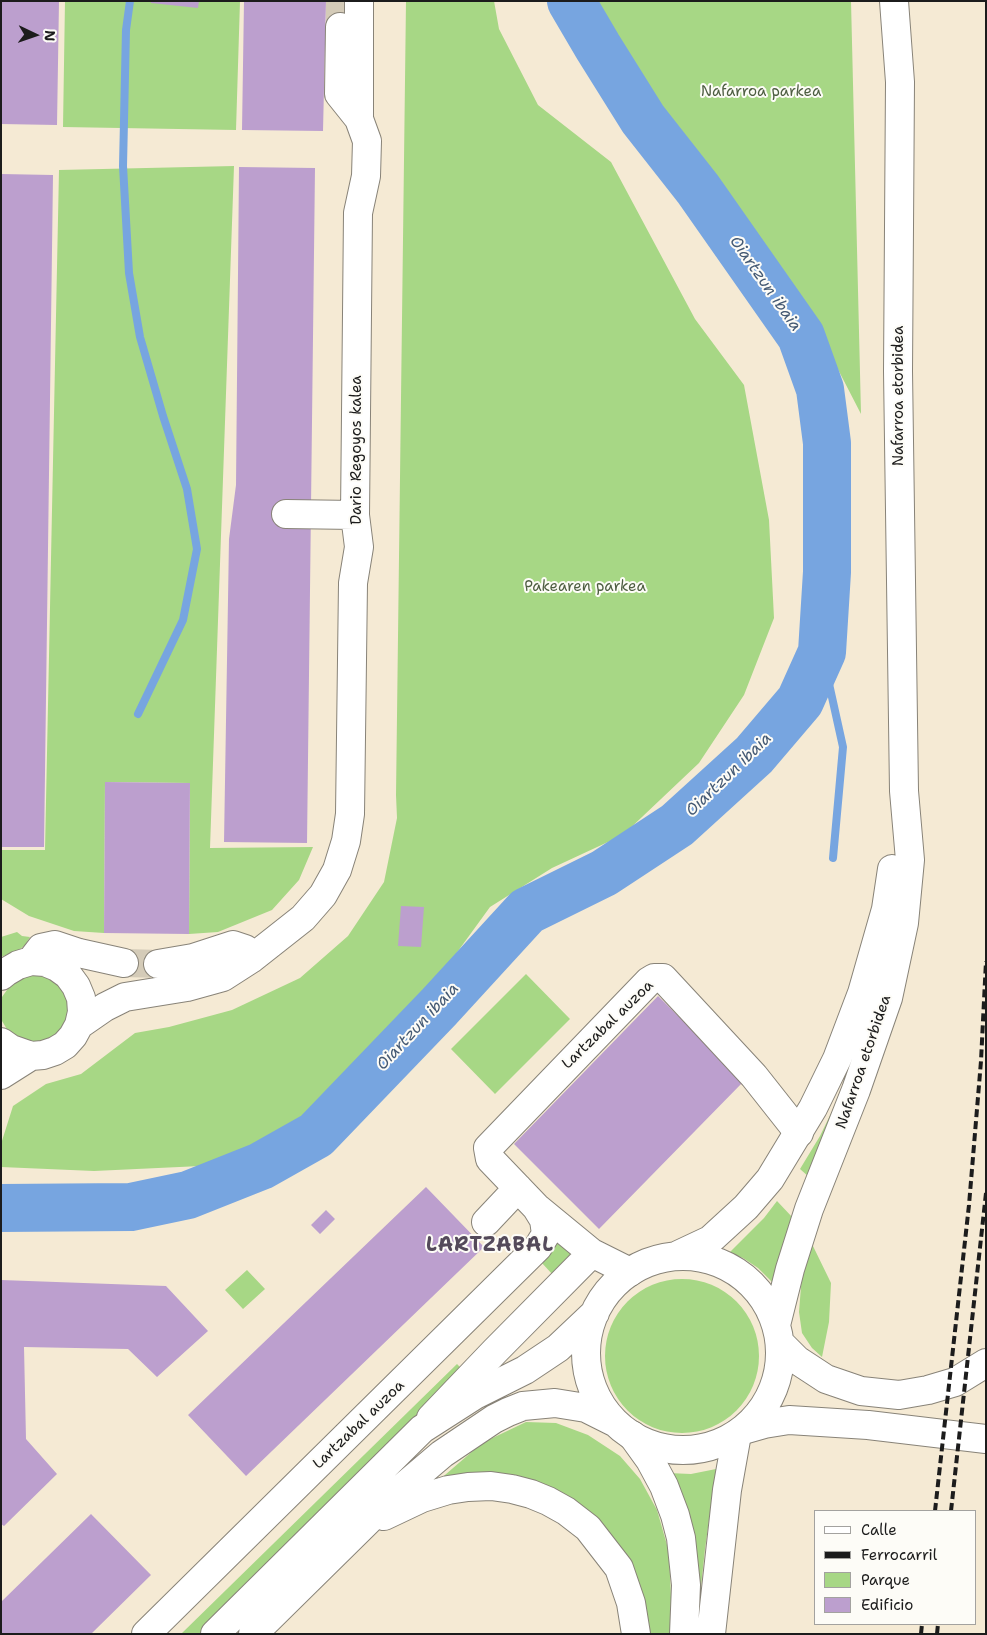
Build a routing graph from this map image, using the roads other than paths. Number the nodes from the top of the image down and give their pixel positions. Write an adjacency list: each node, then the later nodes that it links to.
1 (359, 1): 4 (main road, Dario Regoyos kalea)
2 (894, 1): 7 (main road, Nafarroa etorbidea)
3 (340, 27): 4 (main road)
4 (358, 119): 6 (main road, Dario Regoyos kalea)
5 (286, 514): 6 (main road)
6 (355, 515): 8 (main road, Dario Regoyos kalea)
7 (904, 791): 17 (main road, Nafarroa etorbidea); 24 (main road, Nafarroa etorbidea)
8 (251, 959): 11 (main road); 13 (main road, Dario Regoyos kalea)
9 (32, 961): 10 (main road); 12 (main road); 13 (main road)
10 (124, 963)
11 (158, 964)
12 (1, 976)
13 (79, 1025): 15 (main road)
14 (1, 1042): 15 (main road)
15 (31, 1056): 16 (main road)
16 (1, 1075)
17 (799, 1133): 18 (main road, Lartzabal auzoa); 21 (main road, Nafarroa etorbidea)
18 (527, 1198): 19 (main road); 20 (main road, Lartzabal auzoa); 32 (main road, Lartzabal auzoa)
19 (486, 1222)
20 (592, 1254): 22 (main road, Lartzabal auzoa); 26 (main road)
21 (674, 1256): 22 (main road); 24 (main road)
22 (630, 1272): 23 (main road)
23 (595, 1314): 26 (main road); 27 (main road)
24 (778, 1334): 25 (main road); 28 (main road, Nafarroa etorbidea)
25 (986, 1362)
26 (422, 1428): 33 (main road)
27 (624, 1429): 28 (main road); 30 (main road); 35 (main road)
28 (740, 1432): 29 (main road); 36 (main road)
29 (986, 1439)
30 (348, 1540): 31 (main road); 34 (main road)
31 (254, 1633)
32 (146, 1634)
33 (215, 1634)
34 (636, 1634)
35 (684, 1634)
36 (711, 1634)

